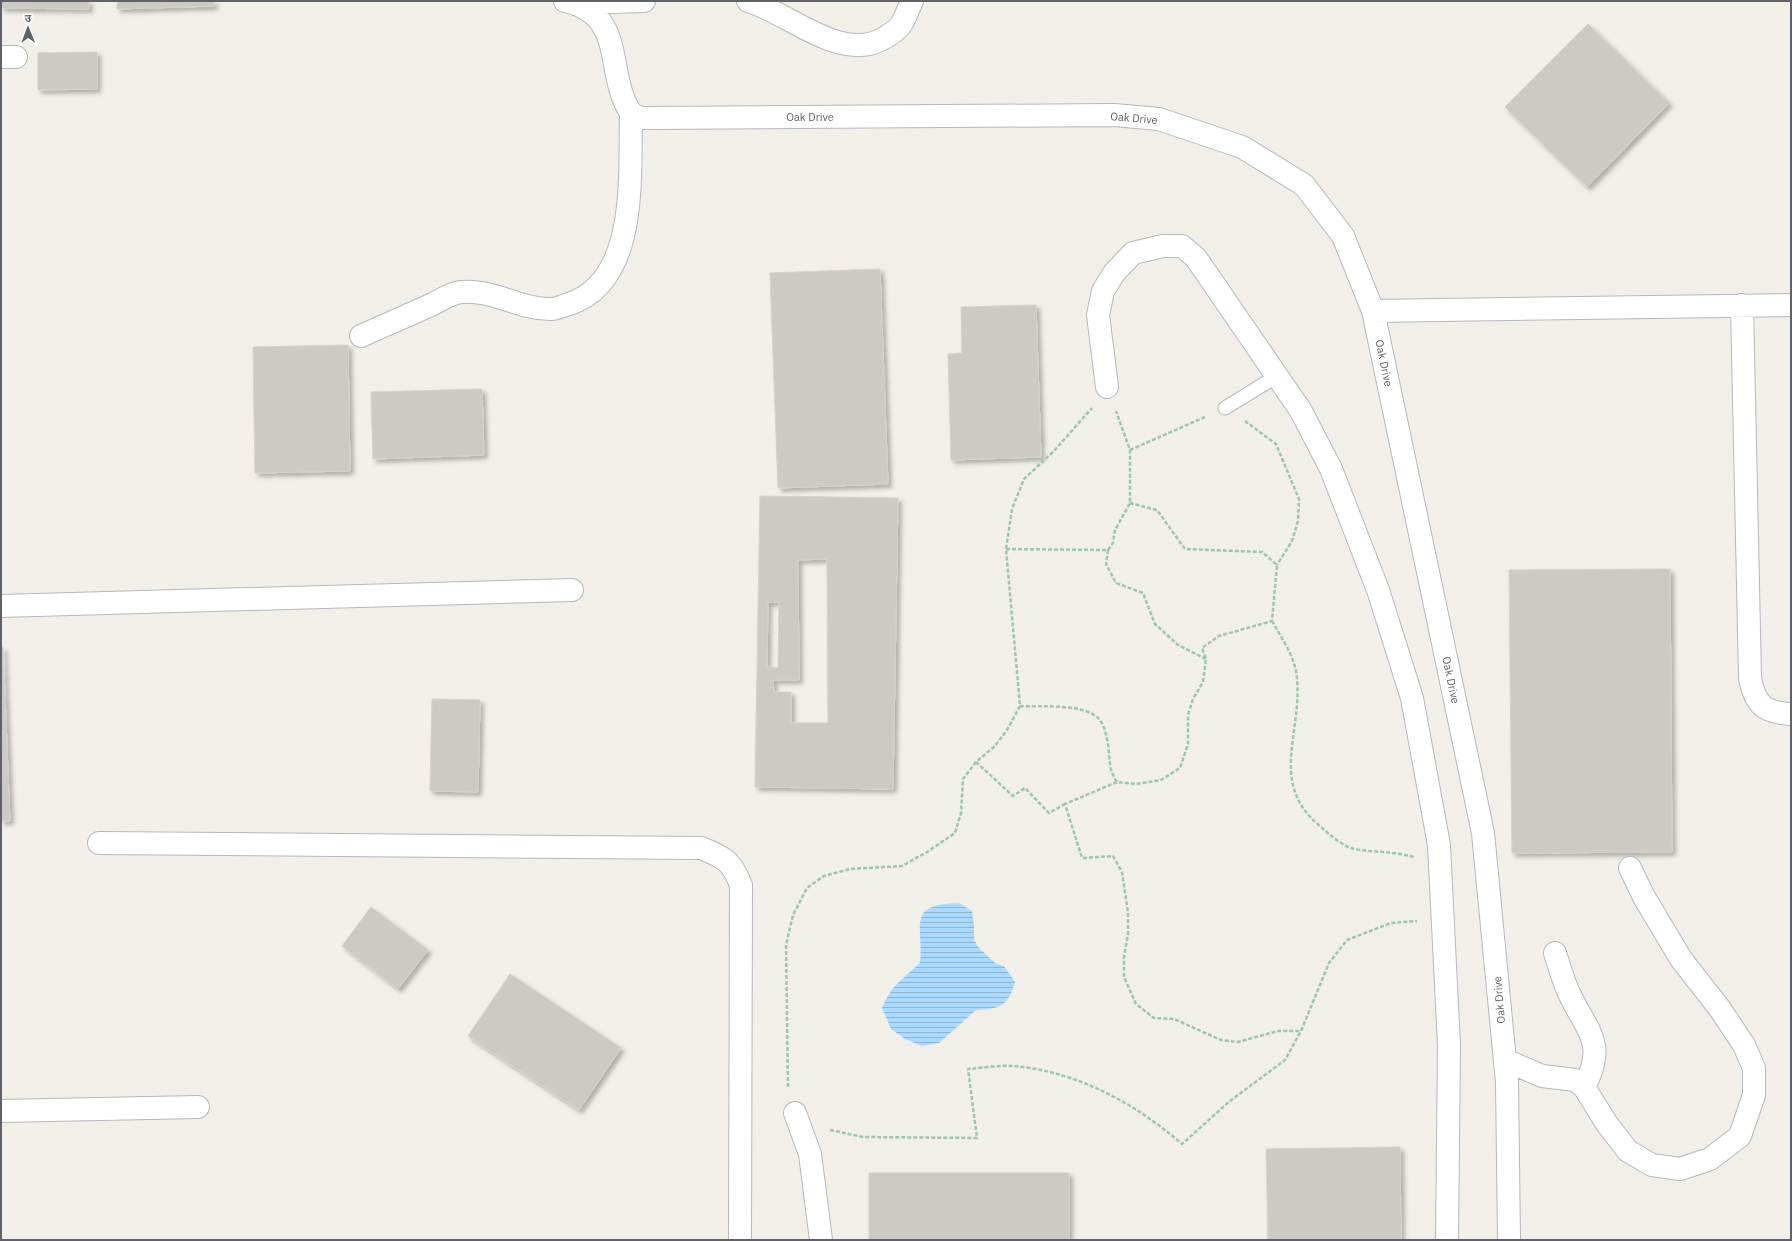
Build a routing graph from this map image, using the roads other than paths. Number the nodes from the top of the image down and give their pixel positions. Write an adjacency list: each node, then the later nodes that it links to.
1 (644, 1): 4 (street)
2 (748, 1): 3 (street)
3 (912, 1)
4 (570, 2): 5 (street)
5 (631, 113): 8 (street, Oak Drive); 9 (street)
6 (1742, 305): 7 (street); 8 (street); 15 (street)
7 (1791, 305)
8 (1373, 311): 19 (street, Oak Drive)
9 (361, 336)
10 (1276, 376): 11 (street); 12 (lane); 26 (street)
11 (1107, 387)
12 (1225, 408)
13 (572, 590): 14 (street)
14 (1, 606)
15 (1791, 714)
16 (99, 843): 24 (street)
17 (1630, 868): 20 (street)
18 (1555, 953): 20 (street)
19 (1505, 1060): 20 (street); 27 (street, Oak Drive)
20 (1584, 1087)
21 (198, 1106): 22 (street)
22 (1, 1111)
23 (795, 1113): 25 (street)
24 (740, 1240)
25 (821, 1240)
26 (1447, 1240)
27 (1509, 1240)

